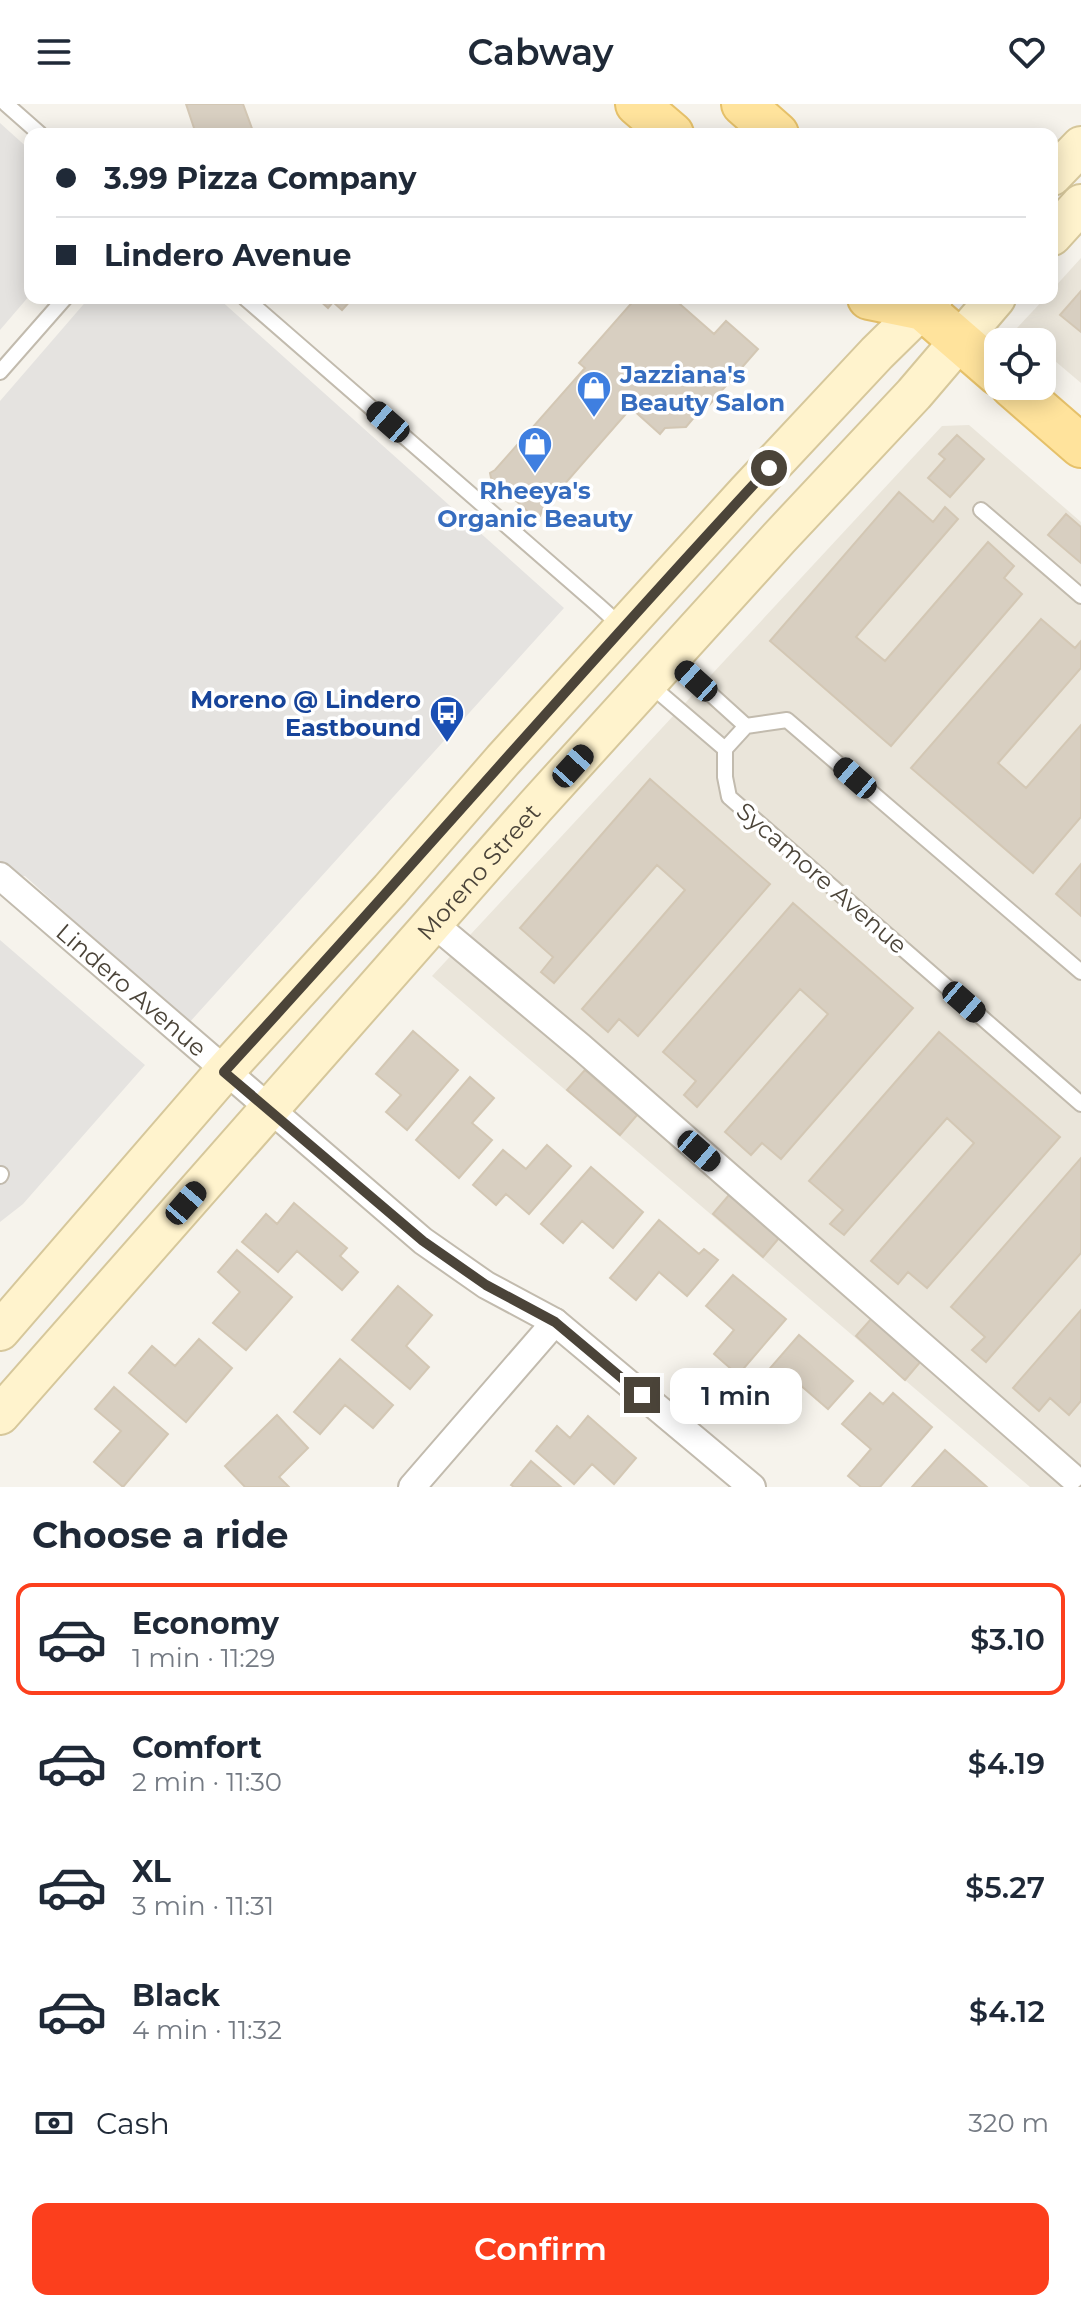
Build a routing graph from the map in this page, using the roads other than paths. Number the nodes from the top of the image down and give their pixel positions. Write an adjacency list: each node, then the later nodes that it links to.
1 (6, 104): 4 (lane)
2 (637, 104): 5 (main road)
3 (743, 104): 6 (main road)
4 (33, 128)
5 (665, 128)
6 (770, 128)
7 (1081, 146): 8 (street)
8 (1058, 170)
9 (1081, 204): 10 (street)
10 (1058, 229)
11 (60, 304): 18 (lane)
12 (252, 304): 23 (lane)
13 (924, 304): 23 (street)
14 (928, 304): 16 (main road)
15 (991, 304): 16 (street, Moreno Street)
16 (959, 340): 17 (main road); 24 (street, Moreno Street)
17 (984, 362)
18 (0, 372)
19 (1028, 400): 20 (main road)
20 (1081, 446)
21 (981, 510): 22 (lane)
22 (1081, 596)
23 (624, 629): 30 (street)
24 (659, 670): 25 (lane); 26 (lane); 28 (street, Moreno Street)
25 (746, 726): 26 (lane); 29 (lane)
26 (725, 749): 31 (lane, Sycamore Avenue)
27 (0, 876): 30 (street, Lindero Avenue)
28 (434, 924): 32 (street, Moreno Street); 36 (street)
29 (1081, 972)
30 (224, 1072): 32 (street, Lindero Avenue); 34 (street)
31 (1081, 1104)
32 (268, 1109): 33 (street, Lindero Avenue); 35 (street, Moreno Street)
33 (555, 1322): 37 (street); 38 (street, Lindero Avenue)
34 (0, 1331)
35 (0, 1415)
36 (1073, 1478)
37 (412, 1487)
38 (752, 1487)

